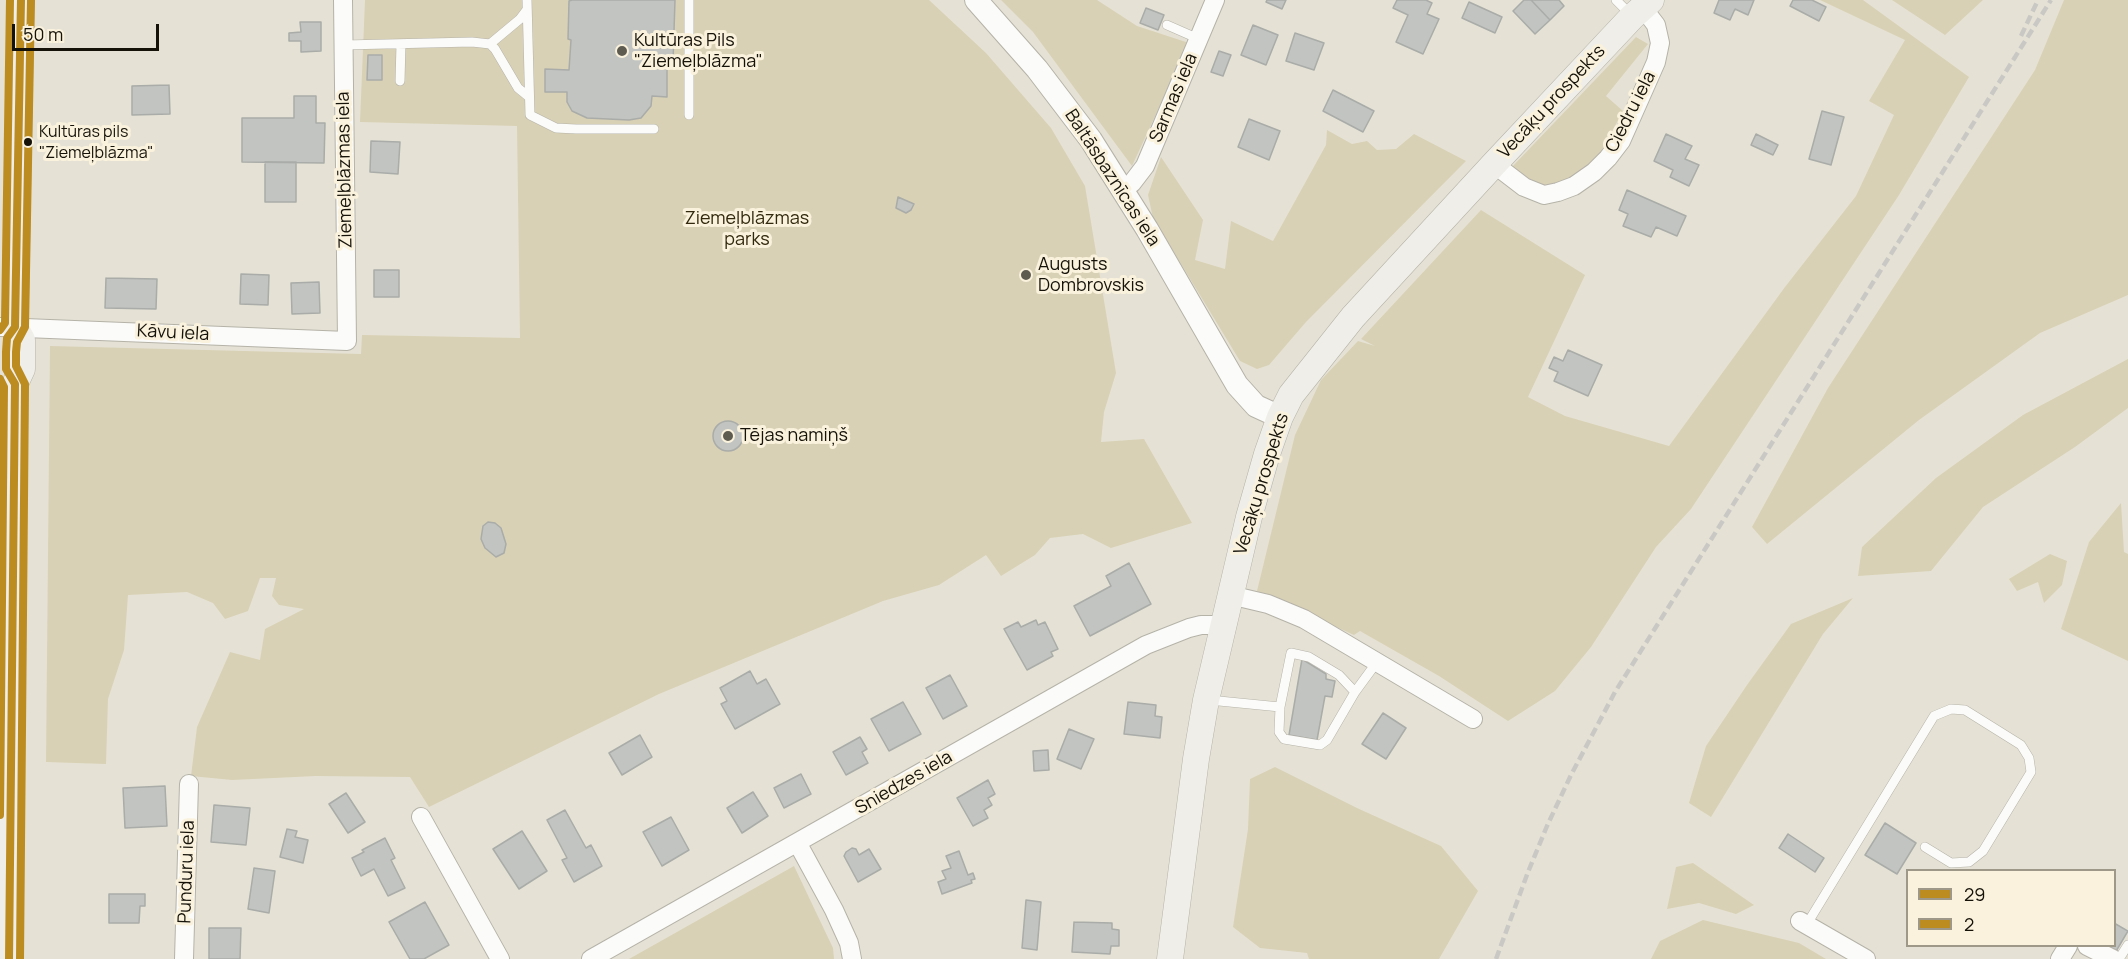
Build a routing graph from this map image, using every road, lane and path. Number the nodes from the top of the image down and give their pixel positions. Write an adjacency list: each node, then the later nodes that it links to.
1 (21, 0): 20 (main road)
2 (344, 0): 13 (street, Ziemeļblāzmas iela)
3 (526, 0): 8 (lane)
4 (689, 0): 16 (lane)
5 (976, 0): 19 (street, Baltāsbaznīcas iela)
6 (1215, 0): 10 (street, Sarmas iela)
7 (1635, 6): 18 (main road, Vecāķu prospekts); 18 (street, Ciedru iela)
8 (526, 11): 12 (lane); 15 (lane)
9 (1167, 25): 10 (lane)
10 (1199, 39): 19 (street, Sarmas iela)
11 (401, 44): 12 (lane); 13 (lane); 14 (lane)
12 (490, 44): 15 (lane)
13 (344, 45): 21 (street, Ziemeļblāzmas iela)
14 (400, 81)
15 (529, 97): 17 (lane)
16 (689, 115)
17 (654, 129)
18 (1494, 164): 22 (main road, Vecāķu prospekts)
19 (1124, 190): 22 (street, Baltāsbaznīcas iela)
20 (8, 327): 21 (street, Kāvu iela); 30 (main road)
21 (347, 341)
22 (1280, 417): 23 (main road, Vecāķu prospekts)
23 (1230, 595): 24 (main road, Vecāķu prospekts); 25 (street)
24 (1223, 625): 27 (main road, Vecāķu prospekts); 33 (street, Sniedzes iela)
25 (1377, 662): 26 (lane); 29 (street)
26 (1355, 692): 28 (lane); 28 (lane)
27 (1206, 700): 28 (lane); 43 (main road, Vecāķu prospekts)
28 (1280, 707)
29 (1473, 719)
30 (5, 752): 38 (main road)
31 (189, 784): 39 (street, Punduru iela)
32 (421, 817): 40 (street)
33 (798, 844): 41 (street, Sniedzes iela); 42 (street)
34 (1925, 847): 35 (lane)
35 (1803, 923): 44 (street)
36 (2128, 945): 46 (lane)
37 (2091, 947): 45 (street)
38 (9, 959)
39 (184, 959)
40 (500, 959)
41 (591, 959)
42 (852, 959)
43 (1170, 959)
44 (1866, 959)
45 (2113, 959)
46 (2119, 959)

